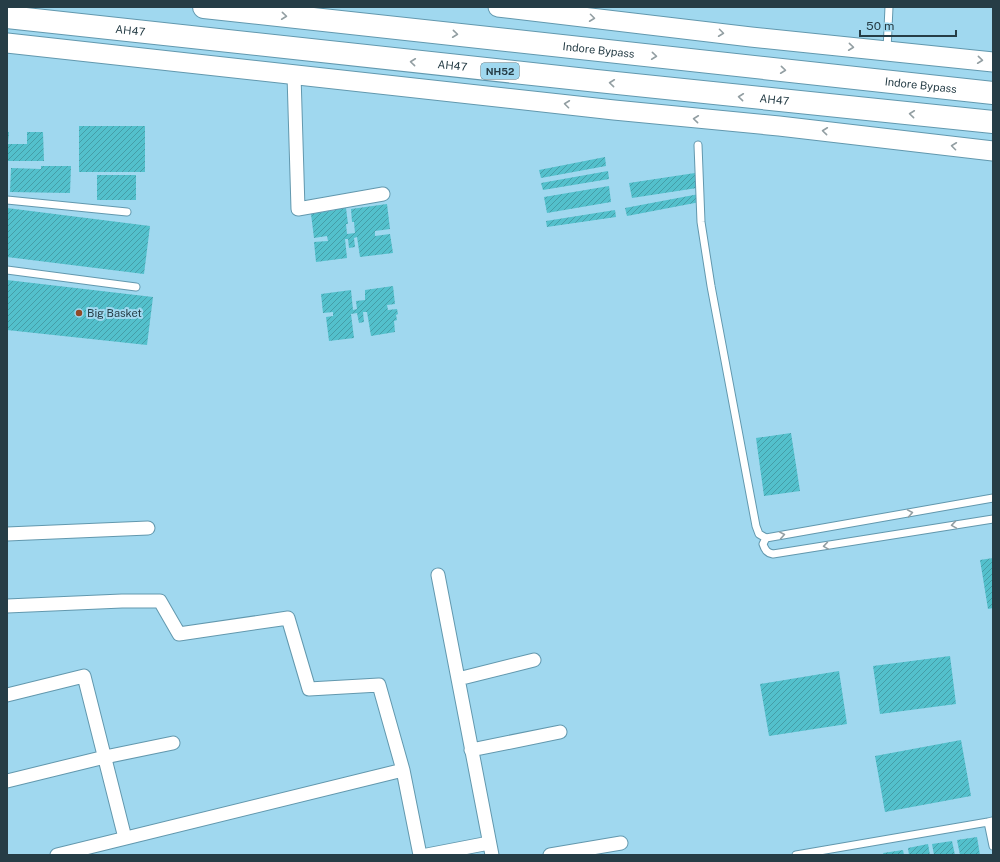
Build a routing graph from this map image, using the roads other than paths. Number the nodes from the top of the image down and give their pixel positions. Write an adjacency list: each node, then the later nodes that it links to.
1 (204, 7): 10 (highway, Indore Bypass, one-way to 10)
2 (498, 7): 4 (street)
3 (889, 7): 7 (lane)
4 (565, 11): 7 (street, one-way to 7)
5 (7, 17): 11 (highway, AH47 / NH52, one-way to 5)
6 (7, 43): 9 (street)
7 (887, 50): 8 (street, one-way to 8)
8 (993, 62)
9 (294, 74): 13 (street, one-way to 9); 14 (street)
10 (993, 93)
11 (993, 122)
12 (698, 145): 23 (lane)
13 (993, 151)
14 (383, 194)
15 (7, 200): 16 (lane)
16 (127, 212)
17 (7, 270): 18 (lane)
18 (136, 287)
19 (993, 498): 23 (lane, one-way to 19)
20 (993, 519): 23 (lane, one-way to 23)
21 (148, 528): 22 (street)
22 (7, 534)
23 (766, 538)
24 (438, 576): 27 (street)
25 (7, 606): 33 (street)
26 (534, 660): 27 (street)
27 (458, 678): 31 (street)
28 (7, 695): 32 (street)
29 (560, 732): 31 (street)
30 (173, 743): 32 (street)
31 (471, 750): 39 (street)
32 (105, 756): 34 (street); 36 (street)
33 (403, 770): 36 (street); 41 (street)
34 (7, 780)
35 (991, 822): 38 (lane); 44 (lane)
36 (125, 838): 40 (street)
37 (621, 843): 43 (street)
38 (993, 846)
39 (491, 849): 42 (street)
40 (57, 855)
41 (420, 855)
42 (427, 855)
43 (550, 855)
44 (796, 855)

